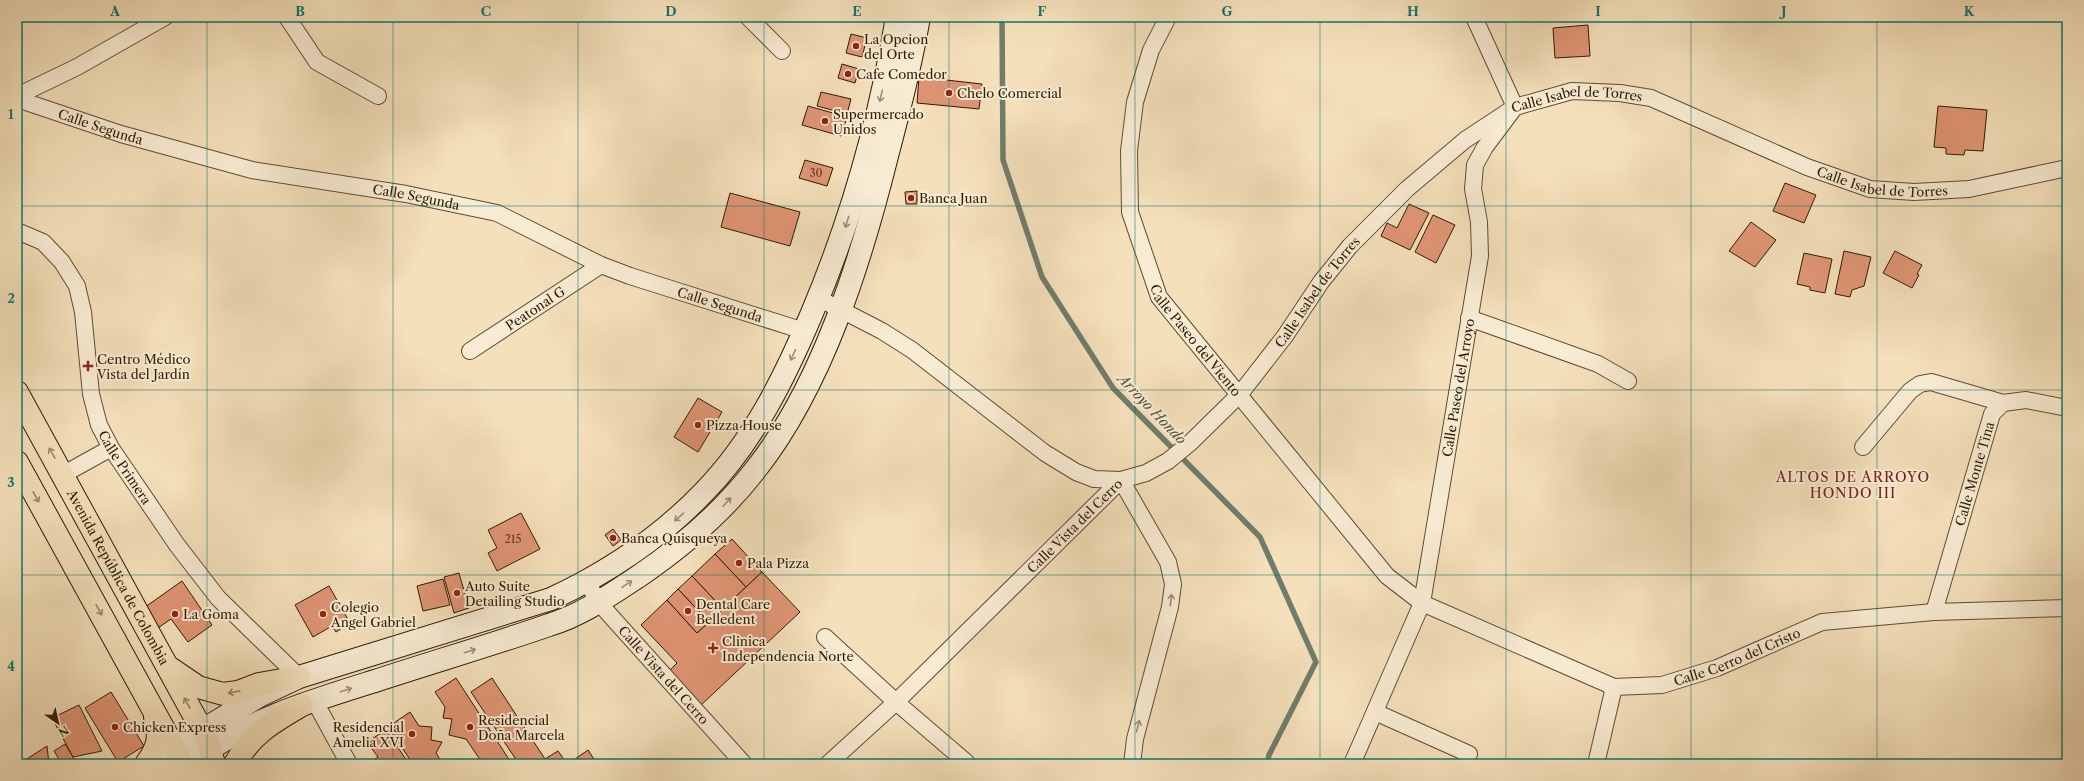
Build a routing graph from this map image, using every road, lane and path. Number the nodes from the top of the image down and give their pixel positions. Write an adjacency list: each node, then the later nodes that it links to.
1 (165, 17): 10 (street)
2 (287, 17): 9 (street)
3 (748, 17): 8 (street)
4 (897, 17): 15 (main road, one-way to 15)
5 (919, 17): 16 (main road)
6 (1168, 17): 22 (street, Calle Paseo del Viento)
7 (1474, 17): 11 (street)
8 (782, 51)
9 (378, 96)
10 (17, 98): 14 (street, Calle Segunda)
11 (1514, 106): 12 (street, Calle Isabel de Torres); 17 (street, Calle Paseo del Arroyo); 22 (street, Calle Isabel de Torres)
12 (2067, 168)
13 (17, 231): 26 (street, Calle Primera)
14 (601, 265): 18 (street, Calle Segunda); 19 (street, Peatonal G)
15 (818, 298): 16 (street); 18 (main road)
16 (841, 309): 29 (street); 31 (main road, one-way to 16)
17 (1470, 318): 20 (street); 32 (street, Calle Paseo del Arroyo)
18 (804, 331): 30 (main road, one-way to 30)
19 (470, 351)
20 (1628, 381)
21 (17, 392): 28 (main road, Avenida República de Colombia, one-way to 21)
22 (1240, 394): 29 (street, Calle Isabel de Torres); 32 (street, Calle Paseo del Viento)
23 (2003, 403): 24 (street); 25 (street); 34 (street, Calle Monte Tina)
24 (2067, 408)
25 (1863, 447)
26 (111, 448): 28 (street); 37 (street, Calle Primera)
27 (18, 465): 41 (main road, one-way to 41)
28 (64, 474): 36 (main road, Avenida República de Colombia)
29 (1121, 480): 39 (street, Calle Vista del Cerro); 52 (street, Calle Vista del Cerro, one-way to 29)
30 (587, 582): 31 (street, Calle Vista del Cerro); 37 (main road)
31 (599, 602): 40 (main road, one-way to 31); 50 (street, Calle Vista del Cerro)
32 (1422, 603): 38 (street, Calle Cerro del Cristo); 42 (street, Calle Paseo del Arroyo)
33 (2067, 608): 34 (street, Calle Cerro del Cristo)
34 (1934, 612): 38 (street, Calle Cerro del Cristo)
35 (825, 637): 39 (street)
36 (167, 666): 37 (main road, one-way to 36); 43 (main road, Avenida República de Colombia, one-way to 36)
37 (300, 677): 43 (main road)
38 (1614, 687): 54 (street)
39 (896, 702): 45 (street); 51 (street, Calle Vista del Cerro)
40 (308, 703): 43 (main road); 48 (main road); 49 (street)
41 (154, 708): 43 (main road); 46 (main road)
42 (1374, 712): 44 (street); 53 (street, Calle Paseo del Arroyo)
43 (195, 752): 47 (main road)
44 (1469, 754)
45 (966, 762)
46 (146, 764)
47 (153, 764)
48 (235, 764)
49 (349, 764)
50 (744, 764)
51 (828, 764)
52 (1132, 764)
53 (1352, 764)
54 (1596, 764)

